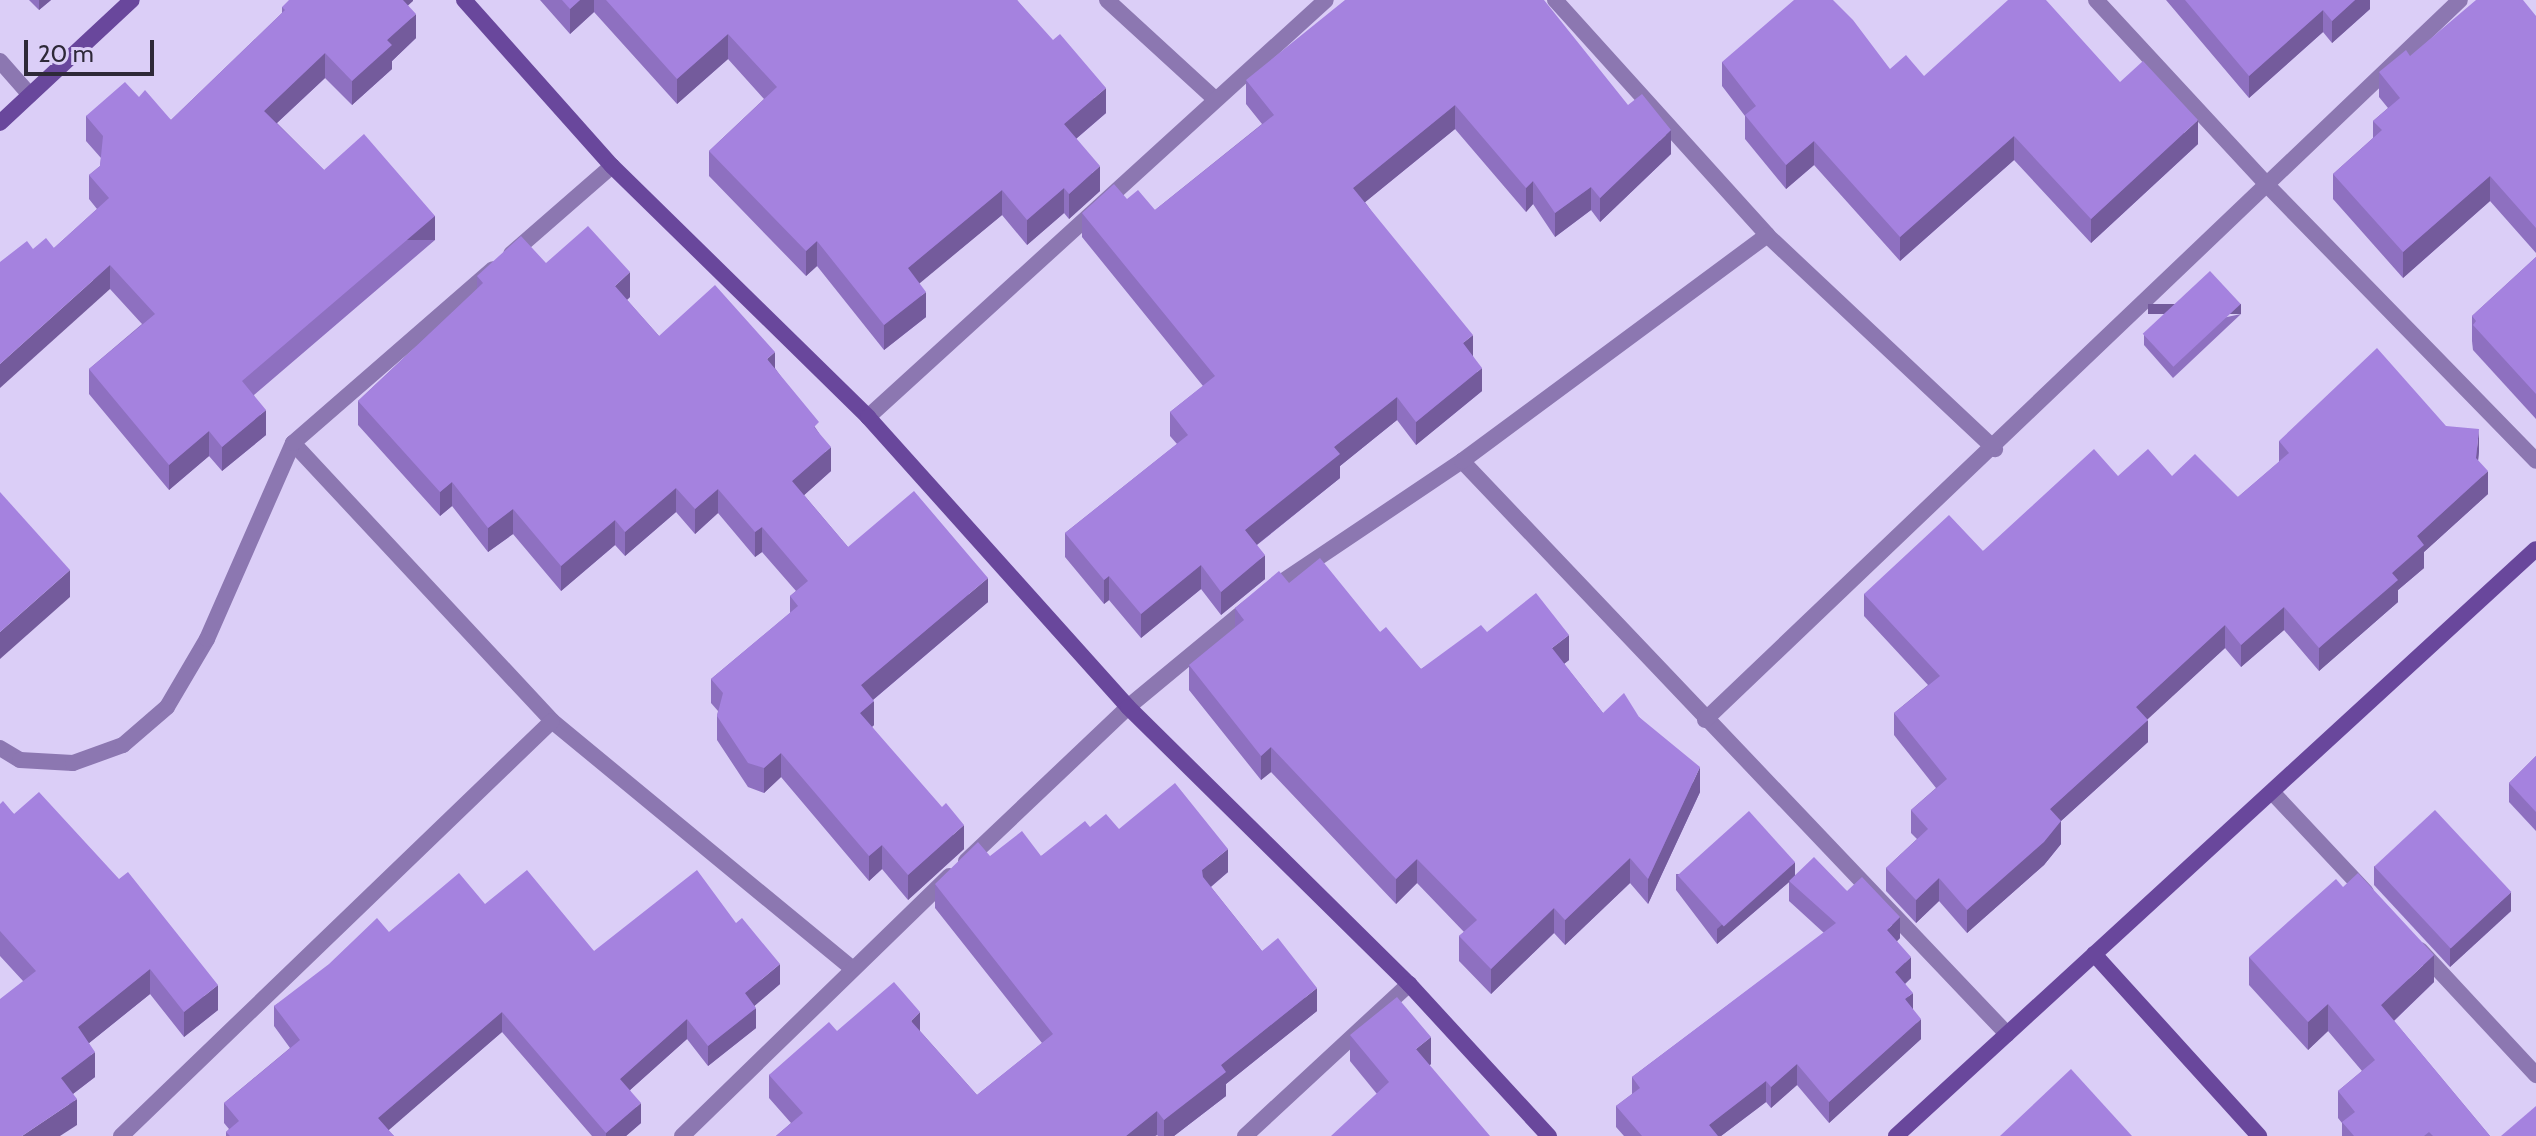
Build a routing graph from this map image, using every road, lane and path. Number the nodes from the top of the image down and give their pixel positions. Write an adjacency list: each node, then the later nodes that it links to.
1 (132, 0): 9 (street)
2 (464, 0): 12 (street)
3 (1107, 0): 10 (street)
4 (1326, 0): 10 (street)
5 (1555, 0): 14 (street)
6 (2096, 0): 13 (street)
7 (2460, 0): 13 (street)
8 (0, 61): 9 (street)
9 (30, 95): 11 (street)
10 (1215, 99): 15 (street)
11 (0, 123)
12 (612, 166): 15 (street); 16 (street)
13 (2268, 186): 17 (street); 19 (street)
14 (1767, 235): 17 (street); 18 (street)
15 (868, 417): 21 (street)
16 (293, 443): 23 (street); 24 (street)
17 (1995, 449): 22 (street)
18 (1462, 461): 21 (street); 22 (street)
19 (2536, 461)
20 (2536, 549): 25 (street)
21 (1128, 707): 29 (street); 30 (street)
22 (1705, 720): 31 (street)
23 (552, 721): 29 (street); 33 (street)
24 (0, 748)
25 (2272, 792): 26 (street); 28 (street)
26 (2378, 905)
27 (2409, 939): 32 (street)
28 (2094, 954): 31 (street); 38 (street)
29 (852, 968): 34 (street)
30 (1409, 984): 35 (street); 36 (street)
31 (2007, 1034): 37 (street)
32 (2536, 1075)
33 (121, 1136)
34 (682, 1136)
35 (1245, 1136)
36 (1549, 1136)
37 (1896, 1136)
38 (2259, 1136)

